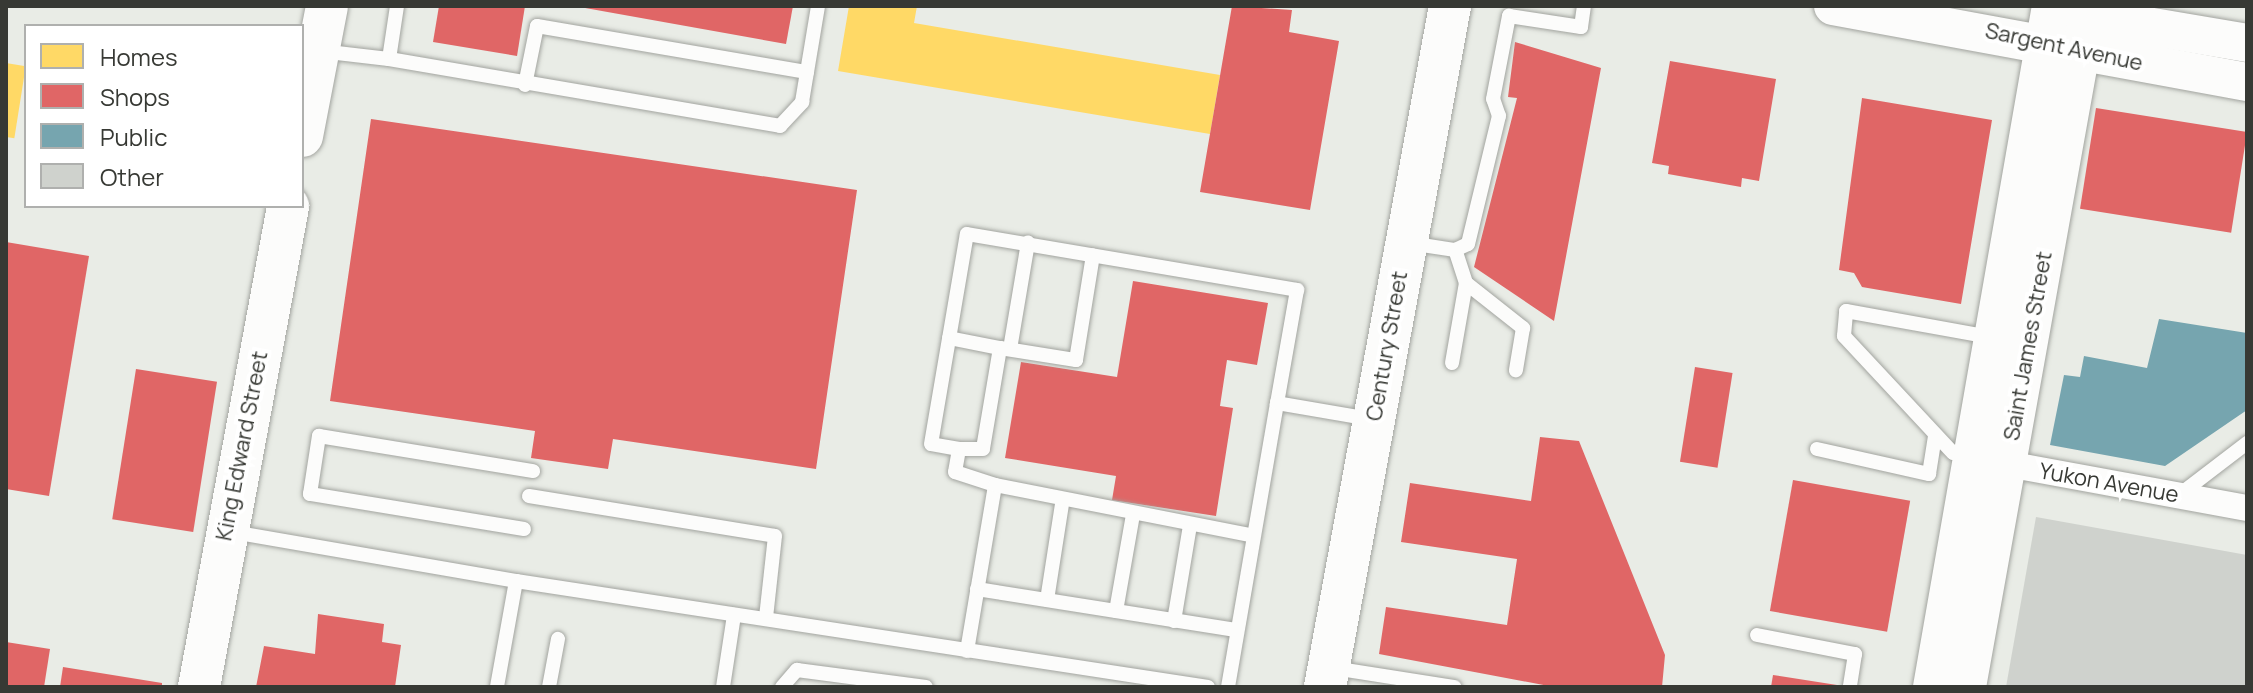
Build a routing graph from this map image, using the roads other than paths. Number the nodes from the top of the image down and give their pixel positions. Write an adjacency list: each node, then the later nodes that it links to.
1 (327, 6): 10 (main road)
2 (397, 6): 11 (lane)
3 (818, 6): 12 (lane)
4 (1450, 6): 18 (main road, Century Street)
5 (1584, 6): 19 (lane)
6 (1833, 6): 7 (main road, Sargent Avenue)
7 (2044, 16): 8 (main road, Sargent Avenue); 23 (main road, Saint James Street)
8 (2086, 24): 9 (main road, Sargent Avenue); 13 (main road, Sargent Avenue); 23 (main road, Saint James Street)
9 (2247, 43)
10 (319, 50): 11 (lane); 15 (main road)
11 (389, 59): 14 (lane)
12 (807, 72): 14 (lane); 14 (lane)
13 (2247, 82)
14 (525, 85)
15 (304, 126)
16 (288, 208): 43 (main road, King Edward Street)
17 (1028, 243): 20 (lane); 22 (lane); 24 (lane)
18 (1406, 243): 19 (lane); 28 (main road, Century Street)
19 (1455, 250): 21 (lane)
20 (1093, 255): 24 (lane); 27 (lane)
21 (1466, 283): 25 (lane); 26 (lane)
22 (949, 338): 24 (lane); 31 (lane)
23 (2010, 341): 29 (lane); 33 (main road, Saint James Street)
24 (1005, 348): 31 (lane)
25 (1452, 363)
26 (1516, 370)
27 (1277, 403): 28 (lane); 44 (lane)
28 (1374, 420): 56 (main road, Century Street)
29 (1935, 435): 32 (lane); 33 (lane)
30 (2247, 443): 36 (lane)
31 (959, 449): 35 (lane)
32 (1817, 449)
33 (1989, 460): 36 (street, Yukon Avenue); 69 (main road, Saint James Street); 70 (main road, Saint James Street)
34 (533, 471): 42 (lane)
35 (995, 485): 38 (lane); 46 (lane)
36 (2179, 495): 39 (street, Yukon Avenue)
37 (529, 496): 50 (lane)
38 (1062, 504): 40 (lane); 47 (lane)
39 (2247, 508)
40 (1133, 515): 41 (lane); 48 (lane)
41 (1190, 525): 44 (lane); 51 (lane)
42 (524, 529)
43 (226, 530): 45 (lane); 60 (main road, King Edward Street)
44 (1251, 535): 52 (lane)
45 (516, 581): 49 (lane); 61 (lane)
46 (977, 589): 47 (lane); 55 (lane)
47 (1047, 600): 48 (lane)
48 (1116, 611): 51 (lane)
49 (734, 615): 50 (lane); 63 (lane)
50 (766, 618): 55 (lane)
51 (1174, 621): 52 (lane)
52 (1236, 630): 66 (lane)
53 (1757, 635): 68 (lane)
54 (558, 639): 62 (lane)
55 (967, 651): 65 (lane)
56 (1327, 677): 58 (lane)
57 (844, 680): 59 (lane); 64 (lane)
58 (1393, 682): 67 (lane)
59 (920, 686)
60 (199, 687)
61 (497, 687)
62 (549, 687)
63 (723, 687)
64 (782, 687)
65 (1208, 687)
66 (1228, 687)
67 (1455, 687)
68 (1850, 687)
69 (1932, 687)
70 (1967, 687)

